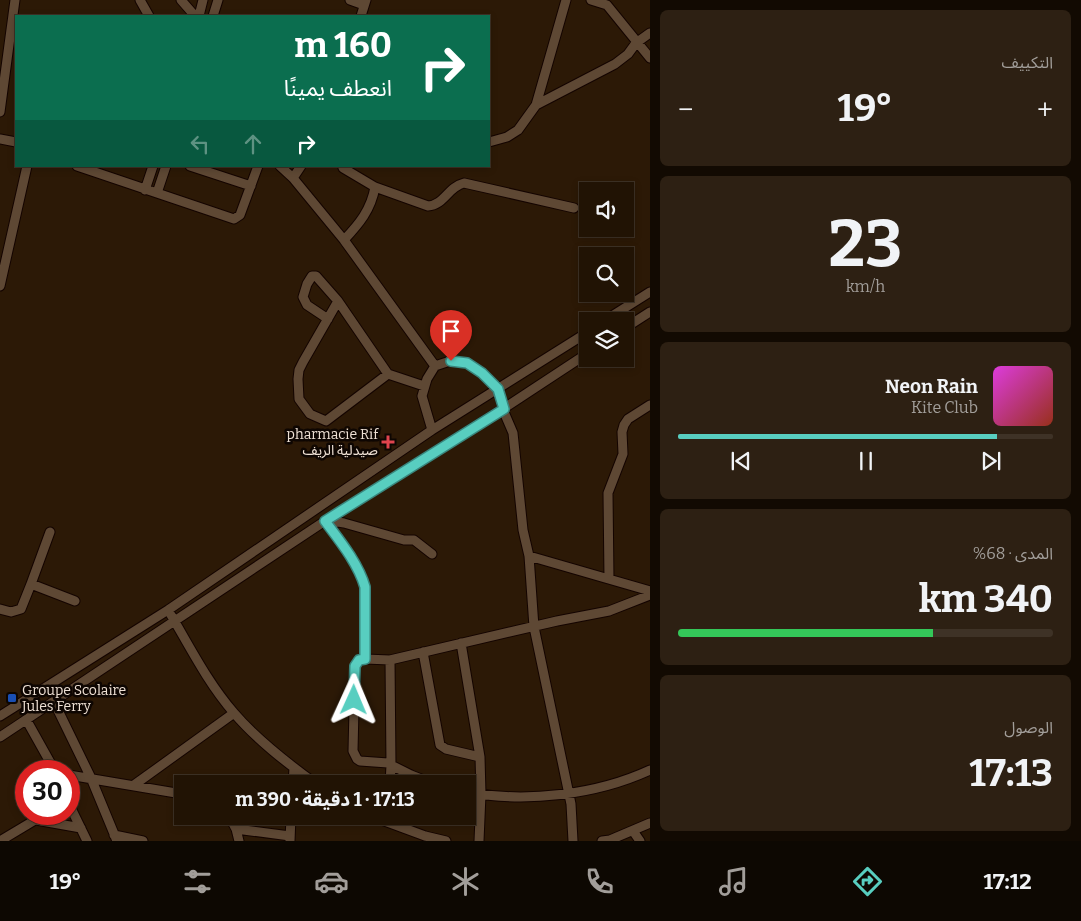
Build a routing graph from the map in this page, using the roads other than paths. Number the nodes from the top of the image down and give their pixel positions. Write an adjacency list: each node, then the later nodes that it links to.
1 (14, 0): 18 (street)
2 (140, 0): 11 (street)
3 (181, 0): 12 (street)
4 (203, 0): 13 (street)
5 (218, 0): 14 (street)
6 (350, 0): 9 (street)
7 (566, 0): 22 (street)
8 (591, 0): 10 (street)
9 (365, 2): 15 (street)
10 (611, 2): 19 (street)
11 (149, 15)
12 (196, 15)
13 (197, 15)
14 (213, 15)
15 (361, 15)
16 (650, 34): 19 (street)
17 (0, 37): 18 (street)
18 (10, 38): 21 (street)
19 (636, 43): 20 (street); 22 (street)
20 (650, 58)
21 (2, 89): 23 (street)
22 (536, 105): 26 (street)
23 (0, 112)
24 (0, 139): 25 (street)
25 (15, 142)
26 (490, 142)
27 (27, 167): 43 (street)
28 (80, 167): 39 (street)
29 (153, 167): 39 (street)
30 (166, 167): 40 (street)
31 (193, 167): 37 (street)
32 (258, 167): 37 (street)
33 (281, 167): 36 (street)
34 (300, 167): 36 (street)
35 (343, 168): 38 (street)
36 (293, 178): 42 (street)
37 (251, 186): 40 (street)
38 (375, 187): 41 (street); 42 (street)
39 (145, 190): 40 (street)
40 (157, 194)
41 (574, 208)
42 (344, 240): 52 (street)
43 (0, 286)
44 (650, 292): 46 (street)
45 (338, 302): 48 (street); 48 (street); 53 (street)
46 (618, 312)
47 (650, 312): 49 (street)
48 (328, 320): 53 (street)
49 (634, 322)
50 (579, 338): 55 (street)
51 (579, 359): 57 (street)
52 (435, 366): 54 (street); 55 (street)
53 (388, 374): 54 (street)
54 (424, 386): 58 (street)
55 (498, 389): 57 (street); 58 (street)
56 (650, 405): 63 (street)
57 (504, 409): 59 (street); 62 (street)
58 (432, 430): 69 (street)
59 (327, 523): 61 (street); 70 (street); 76 (street)
60 (50, 532): 64 (street)
61 (432, 554)
62 (529, 556): 63 (street); 71 (street)
63 (609, 579): 65 (street)
64 (32, 584): 67 (street); 68 (street)
65 (650, 591)
66 (650, 595): 71 (street)
67 (75, 601)
68 (0, 609)
69 (168, 610): 70 (street); 72 (street)
70 (174, 620): 73 (street); 79 (street)
71 (534, 627): 74 (street); 96 (street)
72 (141, 628): 73 (street); 80 (street)
73 (148, 639): 78 (street)
74 (461, 643): 75 (street); 83 (street)
75 (424, 652): 77 (street); 83 (street)
76 (365, 659): 77 (street); 85 (street)
77 (390, 660): 85 (street)
78 (54, 702): 81 (street); 93 (street)
79 (234, 713): 86 (street); 94 (street)
80 (0, 716)
81 (27, 721): 82 (street); 84 (street)
82 (0, 737)
83 (480, 758): 98 (street)
84 (48, 760)
85 (391, 765): 90 (street); 91 (street)
86 (294, 768): 88 (street); 89 (street)
87 (650, 770): 96 (street)
88 (294, 775)
89 (304, 775)
90 (390, 775)
91 (411, 775)
92 (80, 776): 93 (street)
93 (91, 778): 94 (street); 109 (street)
94 (134, 785): 95 (street)
95 (174, 792)
96 (569, 792): 98 (street); 117 (street)
97 (476, 793): 98 (street)
98 (481, 794): 116 (street)
99 (650, 823): 108 (street)
100 (27, 825): 111 (street)
101 (64, 825): 106 (street)
102 (80, 825): 106 (street)
103 (234, 825): 107 (street)
104 (291, 825): 110 (street)
105 (400, 825): 115 (street)
106 (81, 828): 112 (street)
107 (236, 829): 110 (street); 114 (street)
108 (633, 831): 118 (street); 119 (street)
109 (115, 838): 113 (street)
110 (290, 838)
111 (0, 841)
112 (87, 841)
113 (143, 841)
114 (239, 841)
115 (446, 841)
116 (479, 841)
117 (572, 841)
118 (602, 841)
119 (640, 841)

